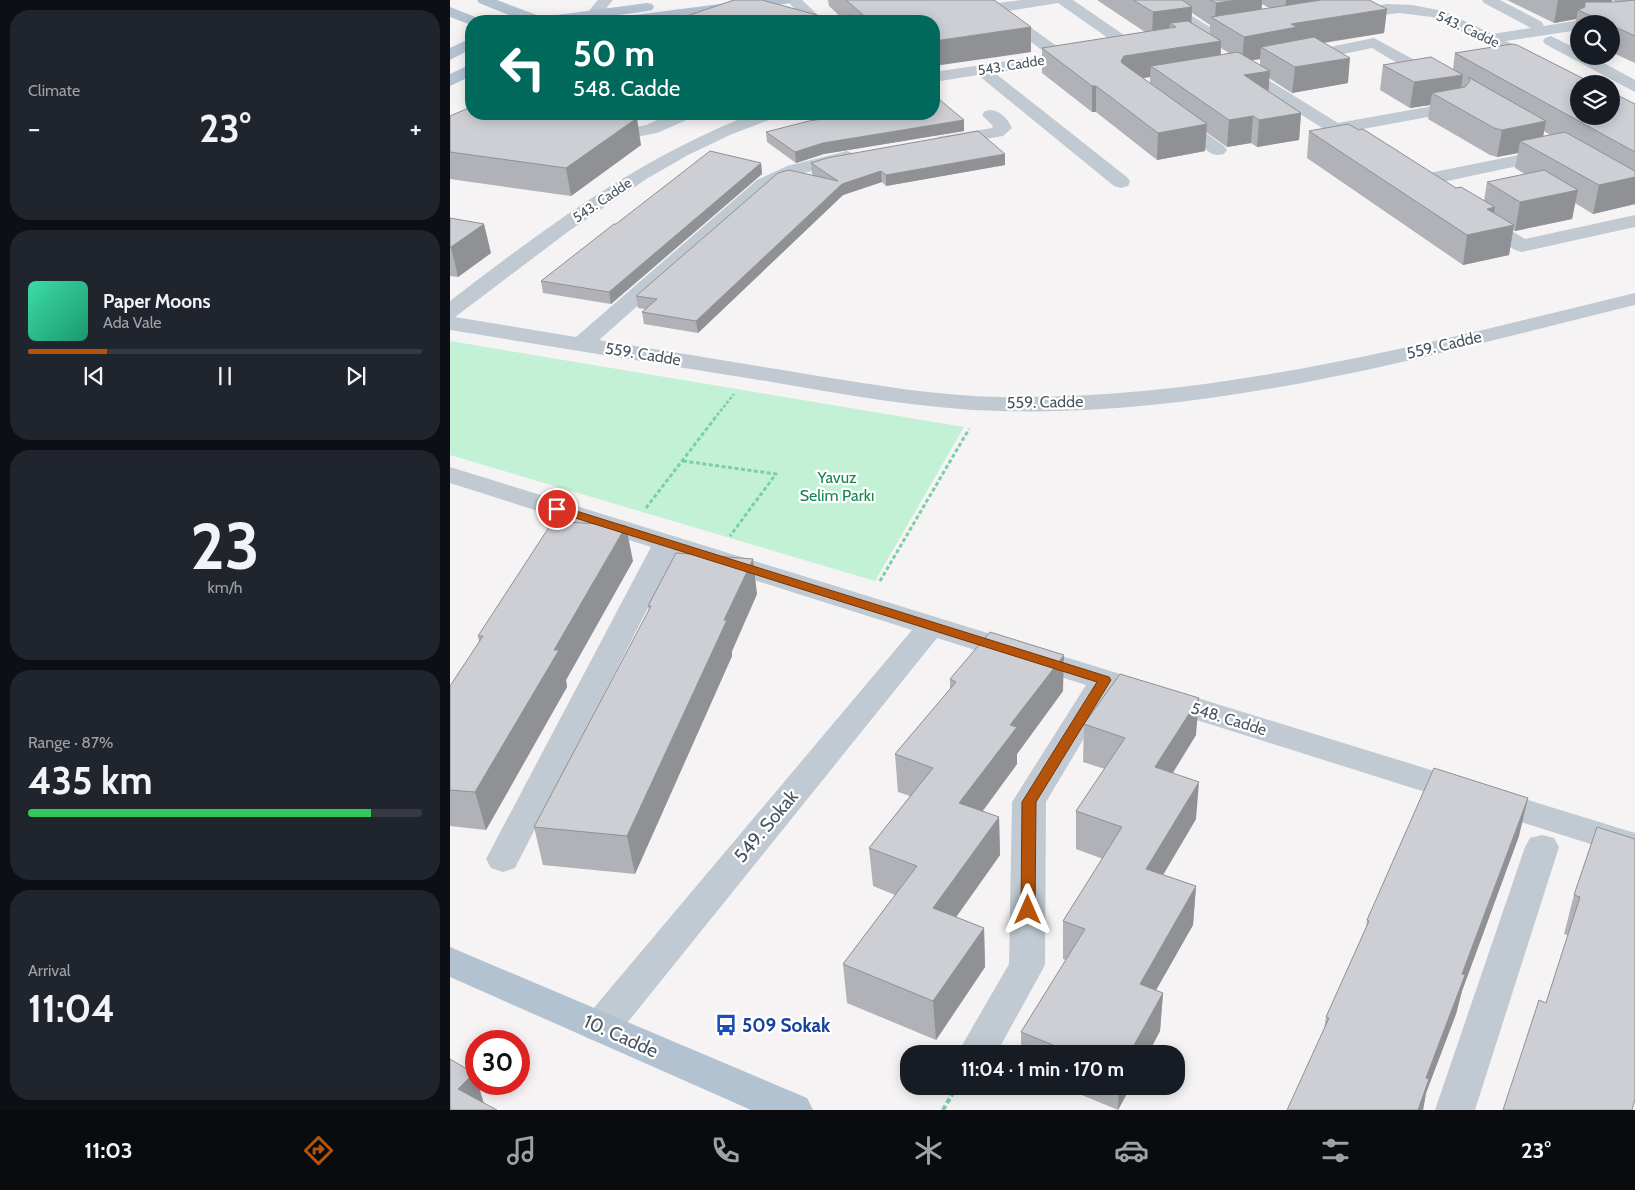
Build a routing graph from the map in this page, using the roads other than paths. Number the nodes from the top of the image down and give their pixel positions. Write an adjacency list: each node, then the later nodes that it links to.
1 (484, 0): 15 (main road)
2 (606, 0): 14 (street)
3 (703, 0): 14 (main road)
4 (785, 0): 17 (main road)
5 (793, 0): 18 (street)
6 (1054, 0): 10 (street)
7 (1063, 0): 28 (street)
8 (1156, 0): 23 (street)
9 (1489, 0): 20 (street)
10 (990, 4): 32 (street)
11 (1422, 5): 13 (street, 543. Cadde); 24 (street, 543. Cadde)
12 (450, 12): 19 (main road)
13 (1339, 12)
14 (594, 14): 16 (main road)
15 (523, 15)
16 (587, 15)
17 (672, 15)
18 (809, 15)
19 (465, 18)
20 (1537, 24)
21 (1570, 26): 24 (street)
22 (1230, 32): 23 (street)
23 (1212, 35): 36 (street)
24 (1490, 39): 39 (street, 543. Cadde)
25 (1551, 41): 41 (street)
26 (1148, 44): 28 (street)
27 (465, 46): 31 (main road)
28 (1130, 47): 29 (street)
29 (1111, 50)
30 (1092, 53): 32 (street, 543. Cadde)
31 (450, 55)
32 (1062, 58): 35 (street, 543. Cadde)
33 (1288, 60): 47 (street)
34 (1260, 66): 36 (street)
35 (982, 70): 38 (street, 543. Cadde); 55 (street)
36 (1241, 70): 47 (street)
37 (465, 72): 40 (main road)
38 (940, 77)
39 (1570, 79)
40 (450, 81)
41 (1635, 87)
42 (1162, 110): 50 (street)
43 (992, 115): 49 (street)
44 (587, 120): 45 (street)
45 (670, 120)
46 (747, 120): 60 (street, 543. Cadde)
47 (1335, 129): 52 (street)
48 (1538, 137): 54 (street)
49 (928, 144)
50 (1218, 150)
51 (869, 154): 62 (street)
52 (1377, 155)
53 (1402, 170): 54 (street)
54 (1419, 181): 56 (street)
55 (1121, 182)
56 (1442, 196)
57 (1466, 211): 58 (street)
58 (1635, 221)
59 (1635, 299): 62 (street, 559. Cadde)
60 (450, 312)
61 (450, 323): 62 (street, 559. Cadde)
62 (580, 344)
63 (450, 475): 64 (street, 548. Cadde)
64 (667, 543): 65 (street, 548. Cadde); 69 (street)
65 (931, 626): 66 (street, 548. Cadde); 71 (street, 549. Sokak)
66 (1104, 680): 67 (street, 548. Cadde); 72 (street)
67 (1635, 846)
68 (1542, 847): 74 (street)
69 (503, 858)
70 (450, 961): 71 (main road, 10. Cadde)
71 (601, 1027): 73 (main road, 10. Cadde)
72 (981, 1045)
73 (782, 1108)
74 (1455, 1110)

